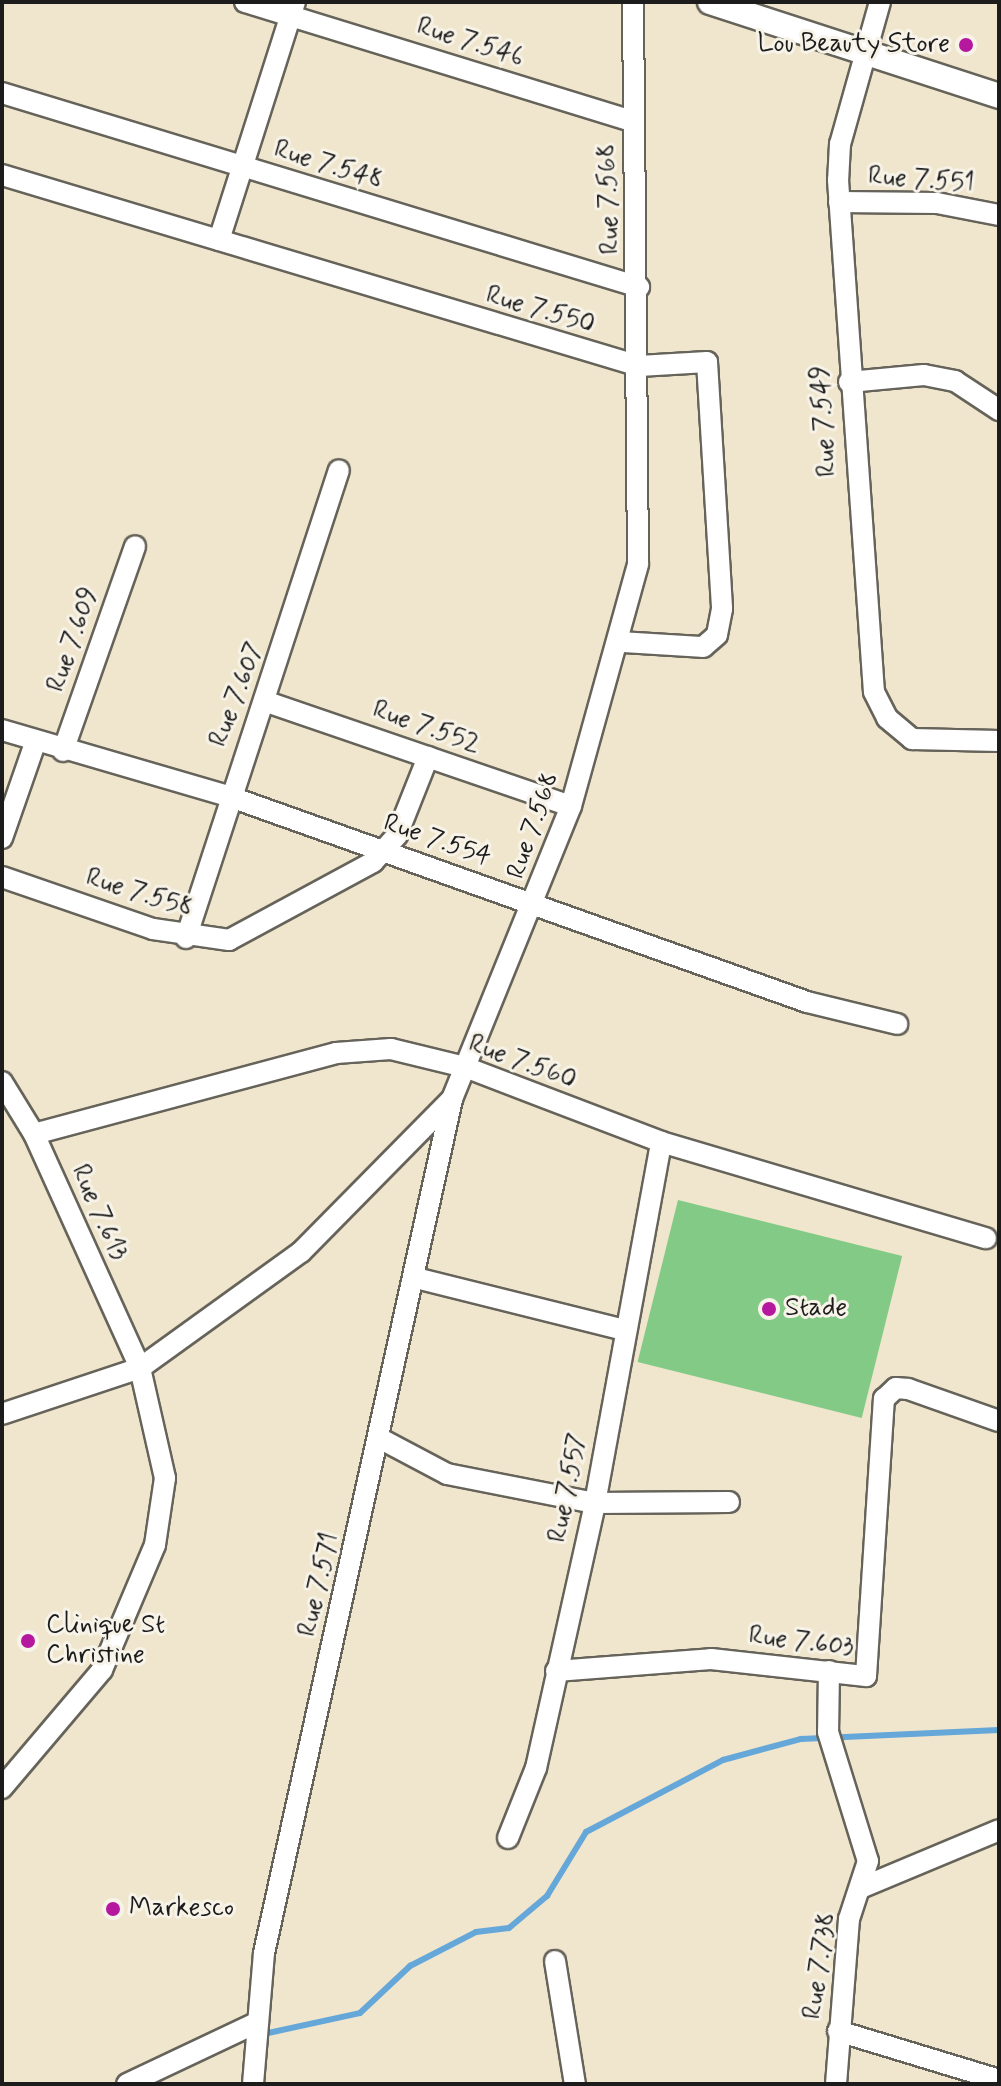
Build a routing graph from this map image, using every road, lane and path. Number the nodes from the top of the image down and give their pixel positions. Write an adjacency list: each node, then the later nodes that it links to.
1 (245, 2): 5 (street, Rue 7.546)
2 (633, 2): 9 (street, Rue 7.568)
3 (710, 2): 6 (main road)
4 (880, 2): 6 (street, Rue 7.549)
5 (292, 9): 9 (street, Rue 7.546); 10 (street)
6 (869, 54): 8 (main road); 12 (street, Rue 7.549)
7 (2, 93): 10 (street, Rue 7.548)
8 (999, 96)
9 (633, 121): 15 (street, Rue 7.568)
10 (242, 167): 14 (street); 15 (street, Rue 7.548)
11 (2, 175): 14 (street, Rue 7.550)
12 (839, 202): 13 (street, Rue 7.551); 17 (street, Rue 7.549)
13 (999, 215)
14 (219, 240): 16 (street, Rue 7.550)
15 (639, 287): 16 (street, Rue 7.568)
16 (639, 366): 21 (street, Rue 7.568); 21 (street, Rue 7.550)
17 (849, 382): 18 (street); 24 (street, Rue 7.549)
18 (999, 410)
19 (339, 470): 22 (street, Rue 7.607)
20 (135, 546): 26 (street, Rue 7.609)
21 (621, 642): 29 (street, Rue 7.568)
22 (264, 701): 27 (street, Rue 7.552); 28 (street, Rue 7.607)
23 (2, 730): 25 (street, Rue 7.554)
24 (999, 741)
25 (35, 743): 26 (street, Rue 7.554); 30 (street)
26 (63, 751): 28 (street, Rue 7.554)
27 (428, 757): 29 (street, Rue 7.552); 31 (street)
28 (228, 796): 31 (street, Rue 7.554); 34 (street, Rue 7.607)
29 (571, 806): 33 (street, Rue 7.568)
30 (2, 838)
31 (385, 851): 33 (street, Rue 7.554); 34 (street, Rue 7.558)
32 (2, 877): 34 (street, Rue 7.558)
33 (535, 902): 35 (street, Rue 7.554); 36 (street, Rue 7.568)
34 (186, 938)
35 (897, 1024)
36 (465, 1067): 38 (street, Rue 7.568); 39 (street, Rue 7.560); 40 (street, Rue 7.560)
37 (2, 1082): 39 (street, Rue 7.613)
38 (452, 1099): 42 (street, Rue 7.571); 44 (street, Rue 7.568)
39 (34, 1134): 44 (street, Rue 7.613)
40 (661, 1142): 41 (street, Rue 7.560); 43 (street, Rue 7.557)
41 (986, 1238)
42 (416, 1278): 43 (street); 47 (street, Rue 7.571)
43 (621, 1329): 49 (street, Rue 7.557)
44 (140, 1368): 45 (street, Rue 7.568); 52 (street, Rue 7.613)
45 (2, 1414)
46 (999, 1421): 51 (street, Rue 7.603)
47 (379, 1438): 49 (street); 57 (street, Rue 7.571)
48 (729, 1502): 49 (street)
49 (595, 1503): 50 (street, Rue 7.557)
50 (556, 1671): 51 (street, Rue 7.603); 54 (street, Rue 7.557)
51 (829, 1671): 55 (street, Rue 7.738)
52 (2, 1788)
53 (999, 1830): 55 (street)
54 (508, 1838)
55 (863, 1887): 58 (street, Rue 7.738)
56 (555, 1961): 62 (street)
57 (258, 2022): 60 (street); 61 (street, Rue 7.571)
58 (838, 2031): 59 (street); 63 (street, Rue 7.738)
59 (999, 2080)
60 (127, 2084)
61 (253, 2084)
62 (575, 2084)
63 (836, 2084)

